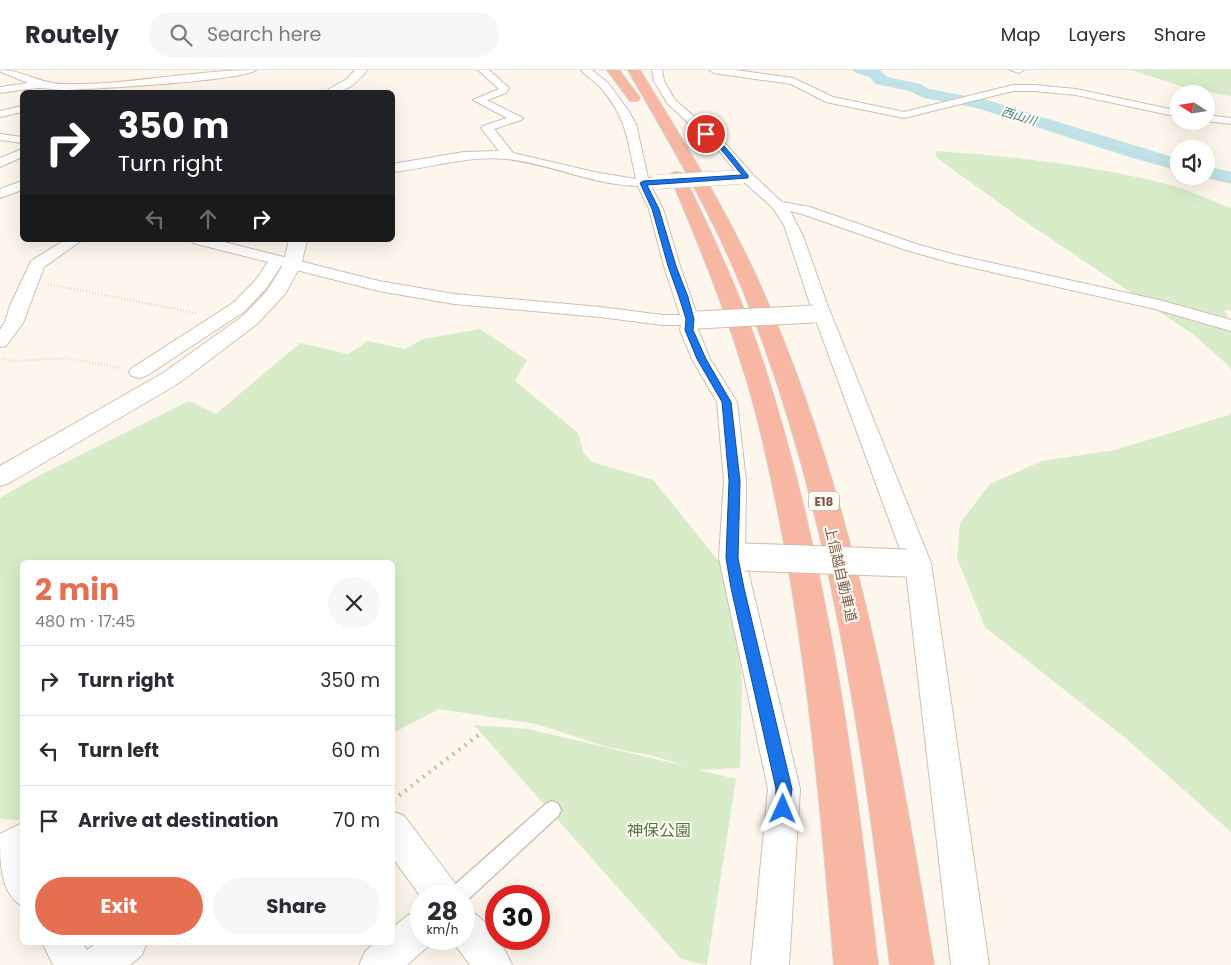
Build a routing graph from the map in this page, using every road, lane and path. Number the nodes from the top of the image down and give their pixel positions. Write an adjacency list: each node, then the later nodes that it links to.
1 (4, 70): 12 (street)
2 (251, 70): 10 (street)
3 (361, 70): 17 (street)
4 (483, 70): 27 (street)
5 (586, 70): 36 (street)
6 (714, 70): 18 (street)
7 (852, 70): 18 (path)
8 (1015, 70): 9 (street); 14 (street)
9 (1019, 70)
10 (227, 74): 13 (street); 16 (street)
11 (633, 74): 33 (street); 73 (highway, E18); 74 (highway, 上信越自動車道 / E18)
12 (39, 85): 15 (street); 16 (street)
13 (223, 85)
14 (1051, 88): 18 (street); 20 (street)
15 (0, 90)
16 (66, 90)
17 (336, 90)
18 (955, 102): 29 (path)
19 (20, 109): 21 (street)
20 (1170, 112)
21 (0, 114)
22 (1215, 119): 23 (street)
23 (1231, 121)
24 (0, 137): 25 (street)
25 (20, 140)
26 (20, 154): 28 (street)
27 (509, 156): 30 (street); 36 (street)
28 (0, 163)
29 (1170, 165)
30 (395, 168)
31 (0, 169): 32 (street)
32 (20, 174)
33 (743, 177): 36 (street, bridge); 39 (street)
34 (1215, 178): 35 (path)
35 (1231, 182)
36 (650, 183): 47 (street)
37 (20, 186): 38 (street)
38 (0, 194)
39 (777, 205): 45 (street); 48 (street)
40 (72, 242): 44 (street)
41 (206, 242): 43 (street)
42 (297, 242): 43 (street)
43 (285, 262): 46 (street); 47 (street); 52 (street)
44 (30, 280): 46 (path); 49 (street)
45 (819, 314): 47 (street, bridge); 54 (street)
46 (222, 318): 51 (street)
47 (693, 320): 53 (street)
48 (1231, 326)
49 (0, 342)
50 (0, 358): 51 (path)
51 (139, 372)
52 (0, 477)
53 (739, 558): 54 (street, bridge); 72 (street)
54 (912, 563): 75 (street)
55 (481, 733): 56 (path)
56 (395, 799)
57 (552, 810): 63 (lane)
58 (395, 832): 62 (street)
59 (20, 841): 60 (street)
60 (0, 854): 61 (street)
61 (20, 885)
62 (434, 885)
63 (469, 885)
64 (410, 937): 70 (street)
65 (475, 941): 71 (street)
66 (62, 945): 68 (street)
67 (125, 945): 69 (street)
68 (75, 965)
69 (99, 965)
70 (378, 965)
71 (493, 965)
72 (770, 965)
73 (856, 965)
74 (912, 965)
75 (970, 965)

